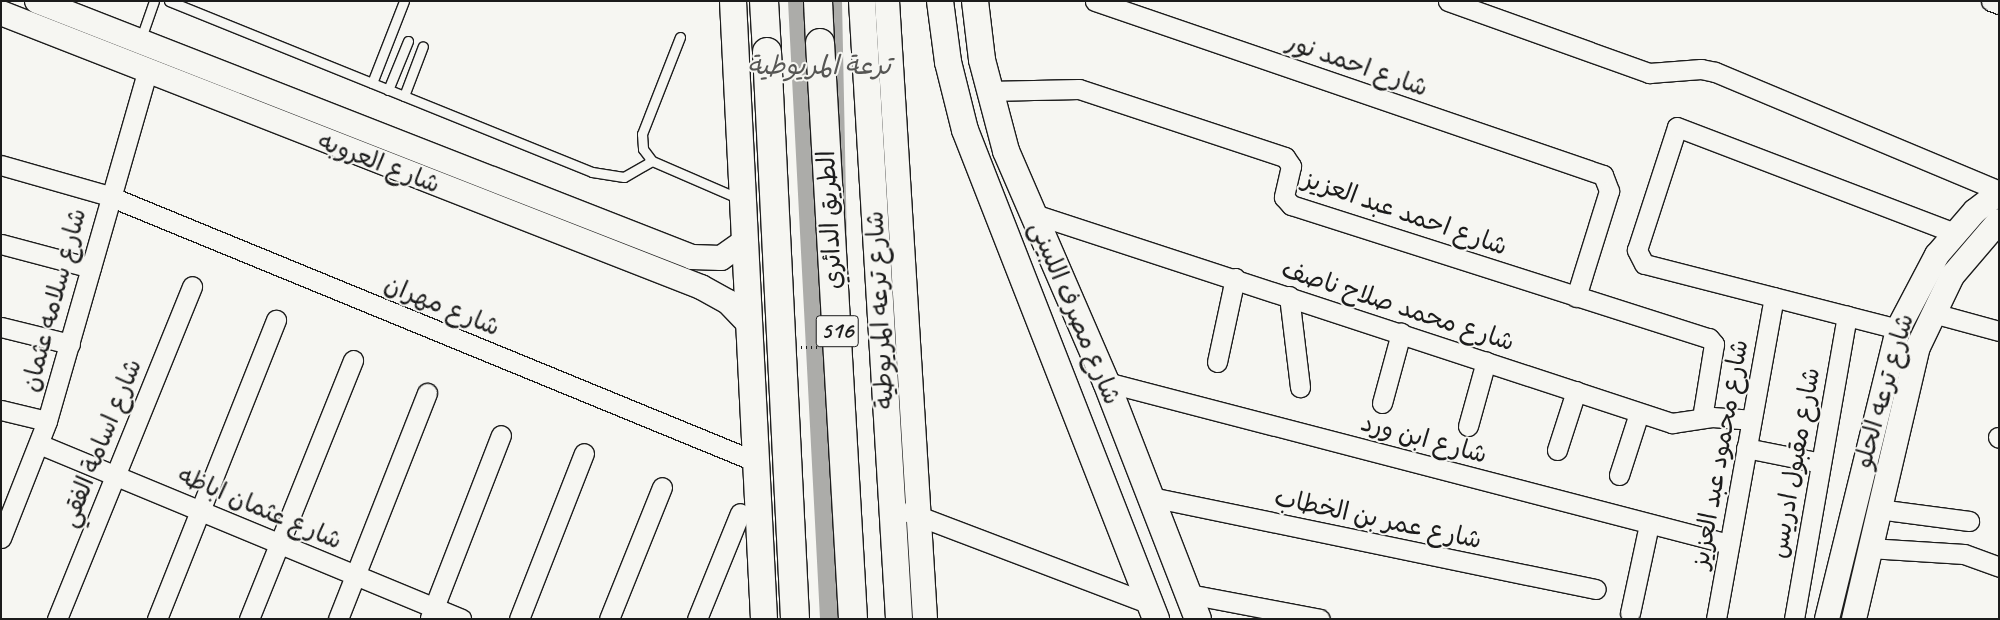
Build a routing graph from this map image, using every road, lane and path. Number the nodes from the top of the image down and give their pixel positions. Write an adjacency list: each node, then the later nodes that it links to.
1 (38, 1): 18 (street, شارع العروبه)
2 (154, 1): 18 (lane)
3 (169, 1): 21 (lane)
4 (404, 1): 21 (lane)
5 (764, 1): 107 (highway, 516, bridge)
6 (818, 1): 108 (highway, الطريق الدائري / 516, bridge)
7 (940, 1): 94 (main road, شارع مصرف اللبينى)
8 (975, 1): 23 (main road, شارع مصرف اللبينى)
9 (1095, 1): 41 (street, شارع احمد نور)
10 (1448, 1): 27 (street)
11 (1991, 1): 14 (street)
12 (738, 3): 29 (main road)
13 (865, 3): 79 (main road, شارع ترعه المريوطية); 83 (street)
14 (1999, 4)
15 (1, 13): 20 (street, شارع العروبه)
16 (680, 37): 25 (lane)
17 (408, 41): 22 (lane)
18 (139, 43): 33 (street, شارع العروبه)
19 (423, 46): 24 (lane)
20 (147, 72): 28 (street, شارع سلامه عثمان); 36 (street, شارع العروبه)
21 (372, 83): 22 (lane)
22 (388, 90): 24 (lane)
23 (988, 91): 30 (main road, شارع مصرف اللبينى); 41 (street, شارع احمد عبد العزيز)
24 (404, 96): 25 (lane)
25 (652, 161): 29 (lane)
26 (1, 165): 28 (street, شارع مهران)
27 (1999, 192): 32 (street, شارع ترعه الحلو)
28 (109, 196): 37 (street, شارع سلامه عثمان); 72 (street, شارع مهران)
29 (743, 200): 34 (main road)
30 (1031, 213): 38 (street, شارع محمد صلاح ناصف); 55 (main road, شارع مصرف اللبينى)
31 (1999, 222): 43 (street, شارع ترعه الحلو)
32 (1954, 233): 42 (street); 48 (street, شارع ترعه الحلو)
33 (640, 238): 34 (street, شارع العروبه); 36 (street)
34 (745, 241): 46 (main road)
35 (1, 244): 37 (street)
36 (634, 262): 46 (street, شارع العروبه)
37 (91, 268): 51 (street, شارع سلامه عثمان)
38 (1235, 278): 40 (street, شارع محمد صلاح ناصف); 54 (street)
39 (192, 286): 75 (street, شارع اسامة الفقي)
40 (1289, 296): 50 (street, شارع محمد صلاح ناصف); 56 (street)
41 (1576, 297): 62 (street, شارع احمد عبد العزيز)
42 (1774, 297): 44 (street); 63 (street, شارع محمود عبد العزيز)
43 (1932, 313): 49 (street); 73 (street, شارع ترعه الحلو)
44 (1847, 316): 48 (street); 74 (street, شارع مقبول ادريس)
45 (276, 320): 81 (street)
46 (749, 324): 72 (main road)
47 (1, 327): 51 (street)
48 (1898, 329): 71 (street, شارع ترعه الحلو)
49 (1999, 331)
50 (1400, 333): 53 (street, شارع محمد صلاح ناصف); 59 (street)
51 (70, 344): 64 (street, شارع سلامه عثمان)
52 (354, 360): 87 (street)
53 (1486, 361): 57 (street, شارع محمد صلاح ناصف); 65 (street)
54 (1218, 362)
55 (1106, 382): 78 (main road, شارع مصرف اللبينى); 85 (street, شارع ابن ورد)
56 (1300, 387)
57 (1576, 391): 61 (street, شارع محمد صلاح ناصف); 69 (street)
58 (427, 393): 91 (street)
59 (1382, 403)
60 (1, 410): 64 (street)
61 (1639, 413): 62 (street, شارع محمد صلاح ناصف); 76 (street)
62 (1702, 418): 63 (street, شارع محمد صلاح ناصف)
63 (1751, 420): 68 (street, شارع محمود عبد العزيز)
64 (47, 421): 67 (street, شارع سلامه عثمان)
65 (1468, 426)
66 (501, 435): 95 (street)
67 (39, 444): 75 (street, شارع عثمان اباظه); 86 (street, شارع سلامه عثمان)
68 (1746, 448): 74 (street); 88 (street, شارع محمود عبد العزيز)
69 (1557, 450)
70 (584, 453): 103 (street)
71 (1866, 454): 73 (street); 114 (street, شارع ترعه الحلو)
72 (757, 462): 106 (main road)
73 (1889, 462): 80 (street, شارع ترعه الحلو)
74 (1821, 463): 113 (street, شارع مقبول ادريس)
75 (115, 475): 81 (street, شارع عثمان اباظه); 98 (street, شارع اسامة الفقي)
76 (1619, 475)
77 (662, 487): 104 (street)
78 (1151, 497): 92 (street, شارع عمر بن الخطاب); 93 (main road, شارع مصرف اللبينى)
79 (891, 506): 83 (street); 109 (main road, شارع ترعه المريوطية)
80 (1878, 509): 84 (street); 89 (street, شارع ترعه الحلو)
81 (200, 510): 87 (street, شارع عثمان اباظه); 99 (street)
82 (740, 513): 105 (street)
83 (917, 516): 94 (street); 110 (street)
84 (1969, 521)
85 (1649, 524): 88 (street, شارع ابن ورد); 96 (street)
86 (1, 538)
87 (280, 543): 91 (street, شارع عثمان اباظه); 100 (street)
88 (1729, 544): 97 (street, شارع محمود عبد العزيز)
89 (1869, 548): 90 (street); 115 (street, شارع ترعه الحلو)
90 (1999, 567)
91 (356, 575): 95 (street, شارع عثمان اباظه); 101 (street)
92 (1596, 590)
93 (1189, 594): 111 (main road, شارع مصرف اللبينى); 112 (street)
94 (1153, 612)
95 (431, 613): 102 (street, شارع عثمان اباظه)
96 (1630, 613)
97 (1720, 618)
98 (57, 619)
99 (157, 619)
100 (249, 619)
101 (338, 619)
102 (461, 619)
103 (519, 619)
104 (608, 619)
105 (697, 619)
106 (764, 619)
107 (796, 619)
108 (853, 619)
109 (899, 619)
110 (925, 619)
111 (1198, 619)
112 (1320, 619)
113 (1794, 619)
114 (1827, 619)
115 (1854, 619)

